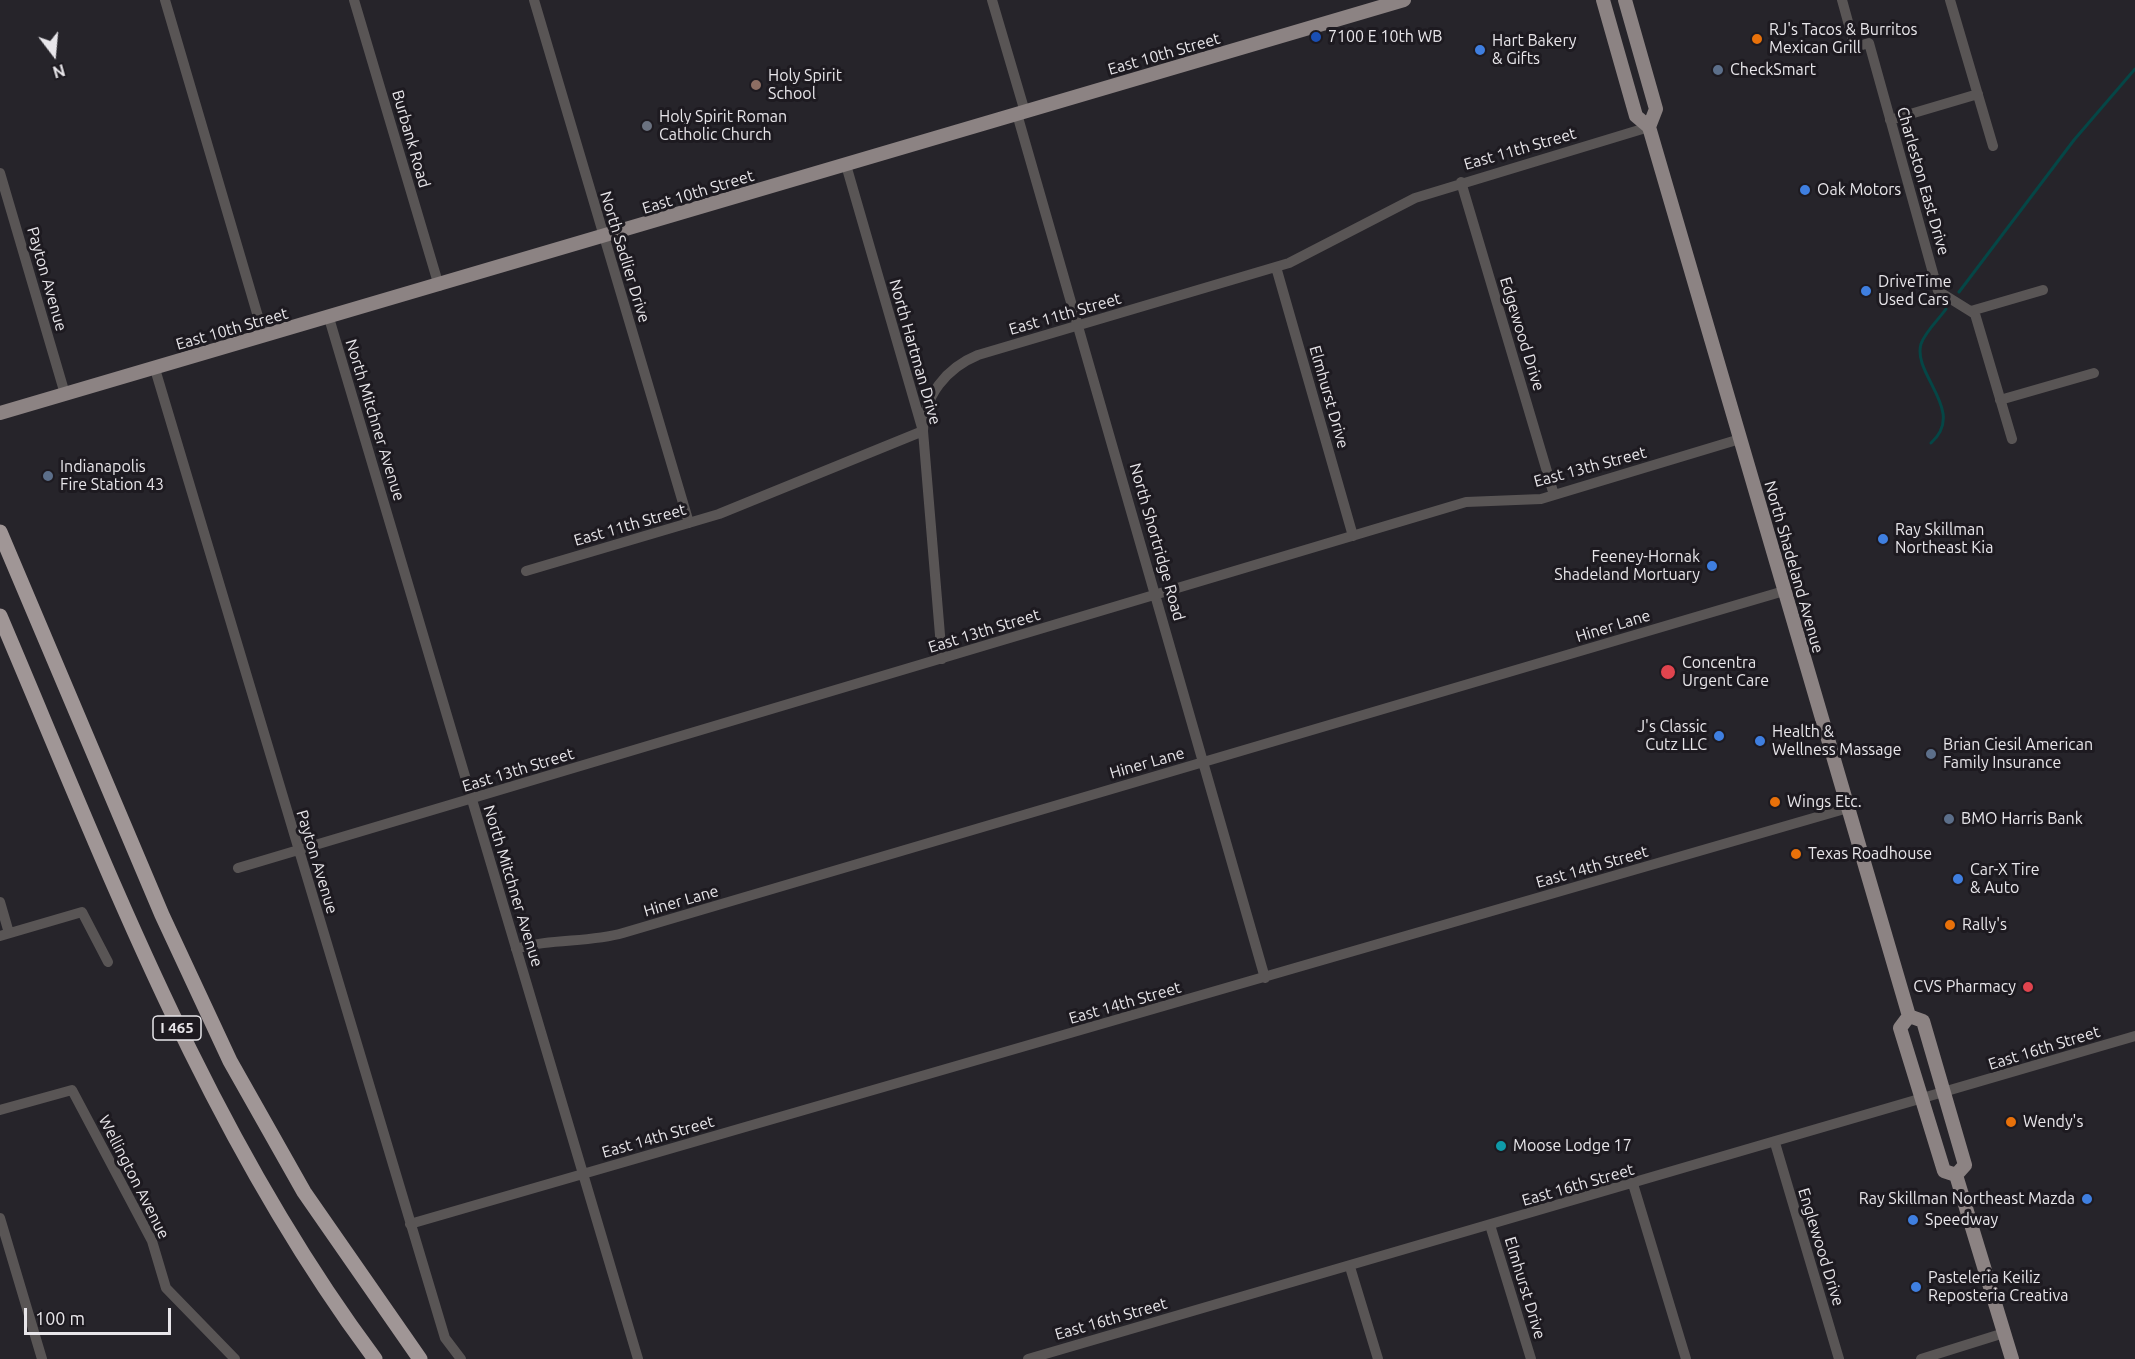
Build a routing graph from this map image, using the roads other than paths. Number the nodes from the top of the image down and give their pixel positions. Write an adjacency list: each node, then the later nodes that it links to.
1 (165, 0): 25 (street)
2 (354, 0): 20 (street, Burbank Road)
3 (534, 0): 18 (street, North Sadlier Drive)
4 (992, 0): 11 (street, North Shortridge Road)
5 (1404, 0): 11 (main road, East 10th Street)
6 (1603, 0): 13 (main road, North Shadeland Avenue)
7 (1625, 0): 13 (main road, North Shadeland Avenue)
8 (1842, 0): 12 (street, Charleston East Drive)
9 (1950, 0): 10 (street)
10 (1978, 94): 12 (street); 14 (street)
11 (1021, 113): 15 (main road, East 10th Street); 24 (street, North Shortridge Road)
12 (1890, 120): 22 (street, Charleston East Drive)
13 (1649, 127): 17 (street, East 11th Street); 32 (main road, North Shadeland Avenue)
14 (1993, 146)
15 (846, 165): 18 (main road, East 10th Street); 31 (street, North Hartman Drive)
16 (0, 173): 28 (street, Payton Avenue)
17 (1461, 182): 19 (street, East 11th Street); 34 (street, Edgewood Drive)
18 (603, 237): 20 (main road, East 10th Street); 35 (street, North Sadlier Drive)
19 (1276, 267): 24 (street, East 11th Street); 37 (street, Elmhurst Drive)
20 (438, 286): 23 (main road, East 10th Street)
21 (2043, 290): 22 (street)
22 (1971, 311): 29 (street)
23 (329, 318): 25 (main road, East 10th Street); 44 (street, North Mitchner Avenue)
24 (1078, 326): 31 (street, East 11th Street); 40 (street, North Shortridge Road)
25 (264, 337): 26 (main road, East 10th Street)
26 (155, 369): 28 (main road, East 10th Street); 46 (street, Payton Avenue)
27 (2094, 373): 29 (street)
28 (65, 394): 30 (main road, East 10th Street)
29 (2000, 400): 33 (street)
30 (0, 413)
31 (923, 431): 35 (street, East 11th Street); 42 (street, North Hartman Drive)
32 (1740, 439): 34 (street, East 13th Street); 39 (main road, North Shadeland Avenue)
33 (2012, 439)
34 (1554, 495): 37 (street, East 13th Street)
35 (689, 523): 38 (street, East 11th Street)
36 (0, 532): 70 (highway, I 465)
37 (1353, 536): 40 (street, East 13th Street)
38 (526, 571)
39 (1784, 591): 43 (street, Hiner Lane); 45 (main road, North Shadeland Avenue)
40 (1157, 595): 42 (street, East 13th Street); 43 (street, North Shortridge Road)
41 (0, 616): 69 (highway, I 465)
42 (942, 659): 44 (street, East 13th Street)
43 (1205, 762): 50 (street, Hiner Lane); 52 (street, North Shortridge Road)
44 (471, 800): 46 (street, East 13th Street); 50 (street, North Mitchner Avenue)
45 (1848, 808): 52 (street, East 14th Street); 53 (main road, North Shadeland Avenue)
46 (298, 851): 47 (street, East 13th Street); 63 (street, Payton Avenue)
47 (238, 868)
48 (0, 902): 49 (street)
49 (5, 934): 51 (street)
50 (516, 948): 59 (street, North Mitchner Avenue)
51 (108, 962)
52 (1265, 978): 59 (street, East 14th Street)
53 (1909, 1016): 55 (main road, North Shadeland Avenue); 56 (main road, North Shadeland Avenue)
54 (2135, 1036): 55 (street, East 16th Street)
55 (1944, 1094): 56 (street, East 16th Street); 60 (main road, North Shadeland Avenue)
56 (1922, 1100): 58 (street, East 16th Street); 60 (main road, North Shadeland Avenue)
57 (0, 1110): 68 (street, Wellington Avenue)
58 (1775, 1143): 61 (street, East 16th Street); 77 (street, Englewood Drive)
59 (583, 1175): 63 (street, East 14th Street); 72 (street, North Mitchner Avenue)
60 (1956, 1176): 66 (main road, North Shadeland Avenue)
61 (1633, 1184): 64 (street, East 16th Street); 76 (street)
62 (0, 1218): 67 (street)
63 (410, 1224): 71 (street, Payton Avenue)
64 (1491, 1225): 65 (street, East 16th Street); 75 (street, Elmhurst Drive)
65 (1350, 1267): 73 (street, East 16th Street); 74 (street)
66 (2004, 1333): 78 (street); 79 (main road, North Shadeland Avenue)
67 (42, 1359)
68 (235, 1359)
69 (375, 1359)
70 (420, 1359)
71 (461, 1359)
72 (638, 1359)
73 (1028, 1359)
74 (1378, 1359)
75 (1531, 1359)
76 (1686, 1359)
77 (1839, 1359)
78 (1921, 1359)
79 (2012, 1359)

